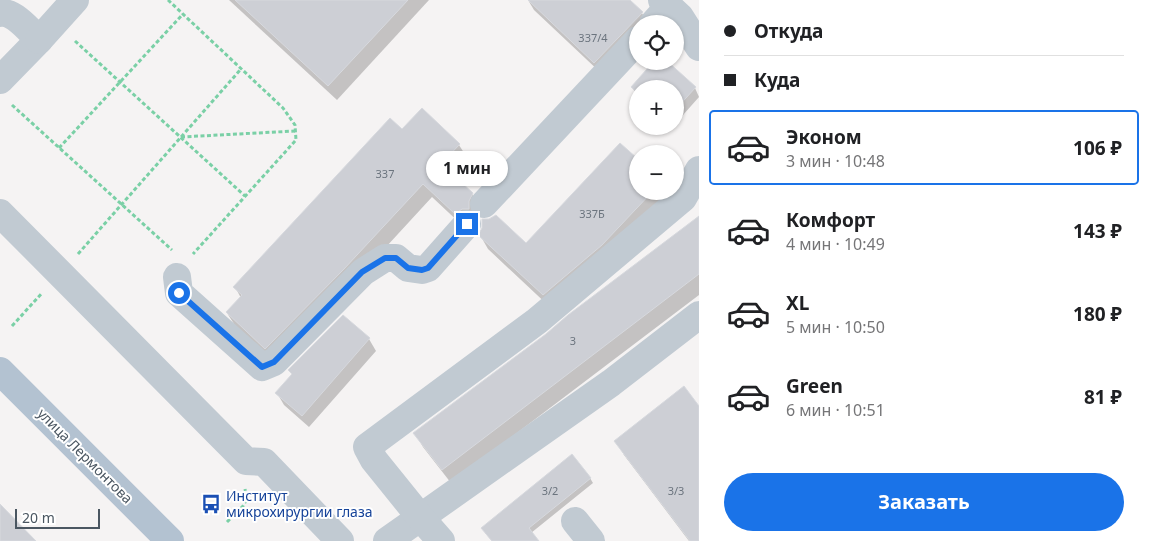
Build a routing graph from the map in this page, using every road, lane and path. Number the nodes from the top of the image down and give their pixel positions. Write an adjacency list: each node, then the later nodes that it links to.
1 (75, 0): 6 (lane)
2 (168, 0): 5 (path)
3 (661, 10): 7 (lane)
4 (0, 13): 6 (lane)
5 (183, 14): 9 (path); 10 (path)
6 (47, 31): 10 (path); 11 (lane)
7 (699, 47)
8 (629, 50): 20 (lane)
9 (241, 68): 12 (path); 13 (path)
10 (120, 82): 13 (path); 14 (path)
11 (4, 91): 14 (path)
12 (296, 131): 13 (path); 16 (path)
13 (180, 137): 16 (path); 17 (path)
14 (59, 148): 17 (path)
15 (699, 170): 24 (lane)
16 (245, 196): 20 (path)
17 (121, 204): 19 (path); 20 (path)
18 (0, 213): 23 (lane)
19 (79, 253)
20 (182, 271)
21 (699, 315): 24 (lane)
22 (0, 371): 26 (main road, улица Лермонтова)
23 (269, 468): 25 (path); 27 (lane)
24 (420, 517): 28 (lane); 29 (lane)
25 (227, 522)
26 (170, 541)
27 (340, 541)
28 (387, 541)
29 (441, 541)

